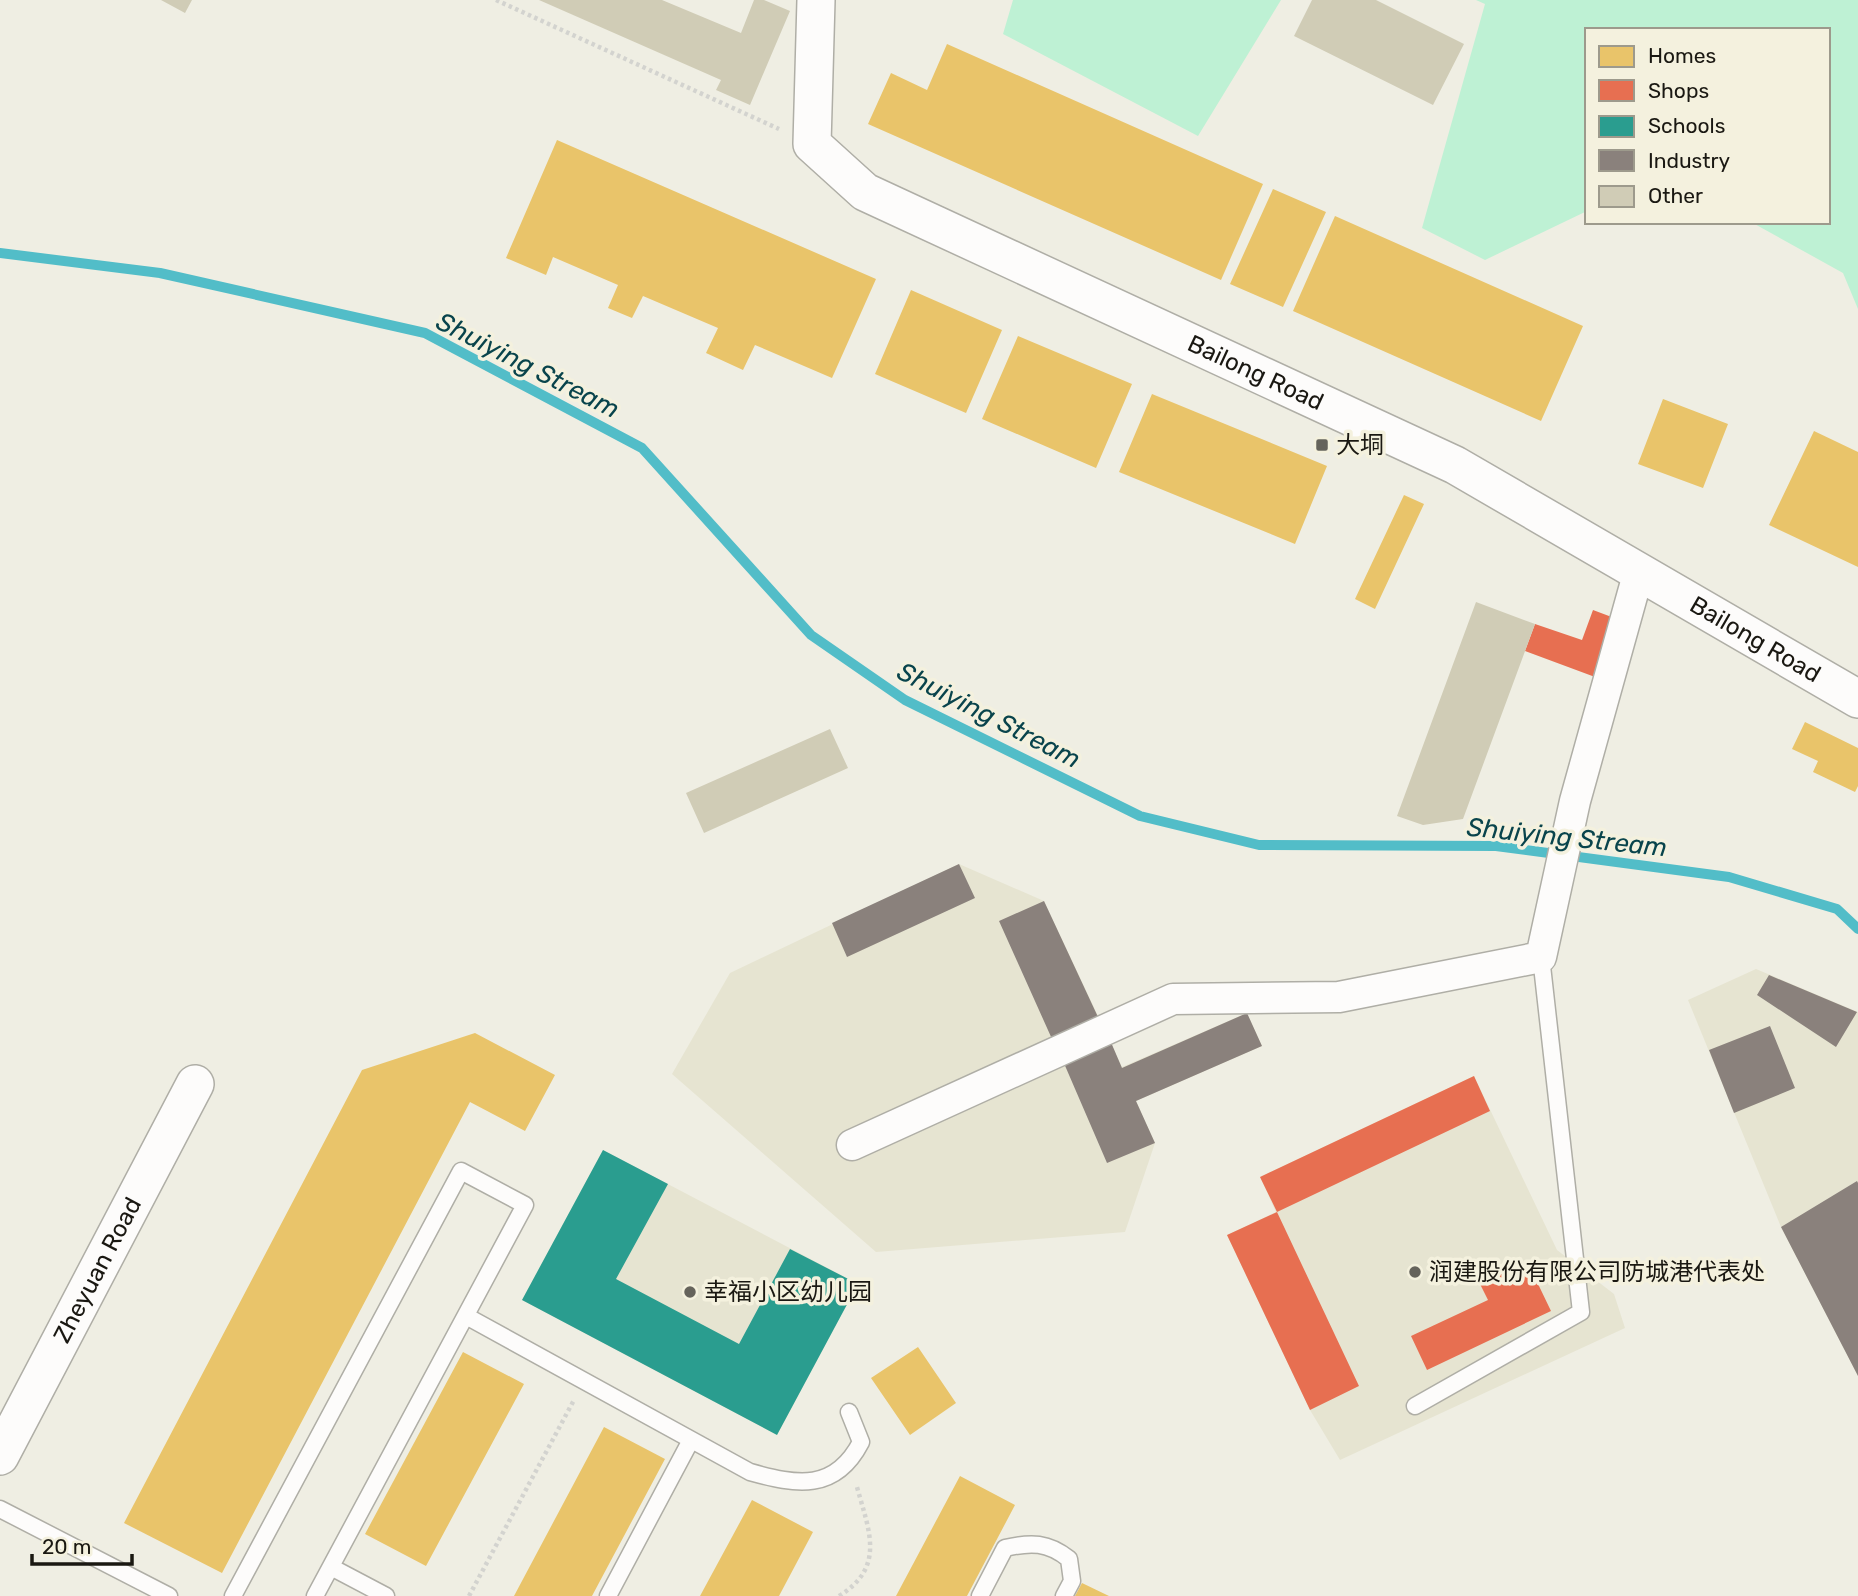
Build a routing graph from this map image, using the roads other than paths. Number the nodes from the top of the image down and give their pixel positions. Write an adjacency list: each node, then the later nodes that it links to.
1 (816, 0): 2 (street, Bailong Road)
2 (1639, 571): 3 (street, Bailong Road); 4 (street)
3 (1858, 699)
4 (1541, 957): 6 (street); 8 (lane)
5 (195, 1084): 11 (street, Zheyuan Road)
6 (852, 1145)
7 (466, 1316): 10 (lane); 13 (lane); 15 (lane)
8 (1415, 1406)
9 (849, 1412): 10 (lane)
10 (691, 1440): 18 (lane)
11 (0, 1456)
12 (0, 1509): 14 (lane)
13 (331, 1567): 16 (lane); 17 (lane)
14 (169, 1596)
15 (233, 1596)
16 (315, 1596)
17 (386, 1596)
18 (608, 1596)
19 (980, 1596): 20 (lane)
20 (1064, 1596)

